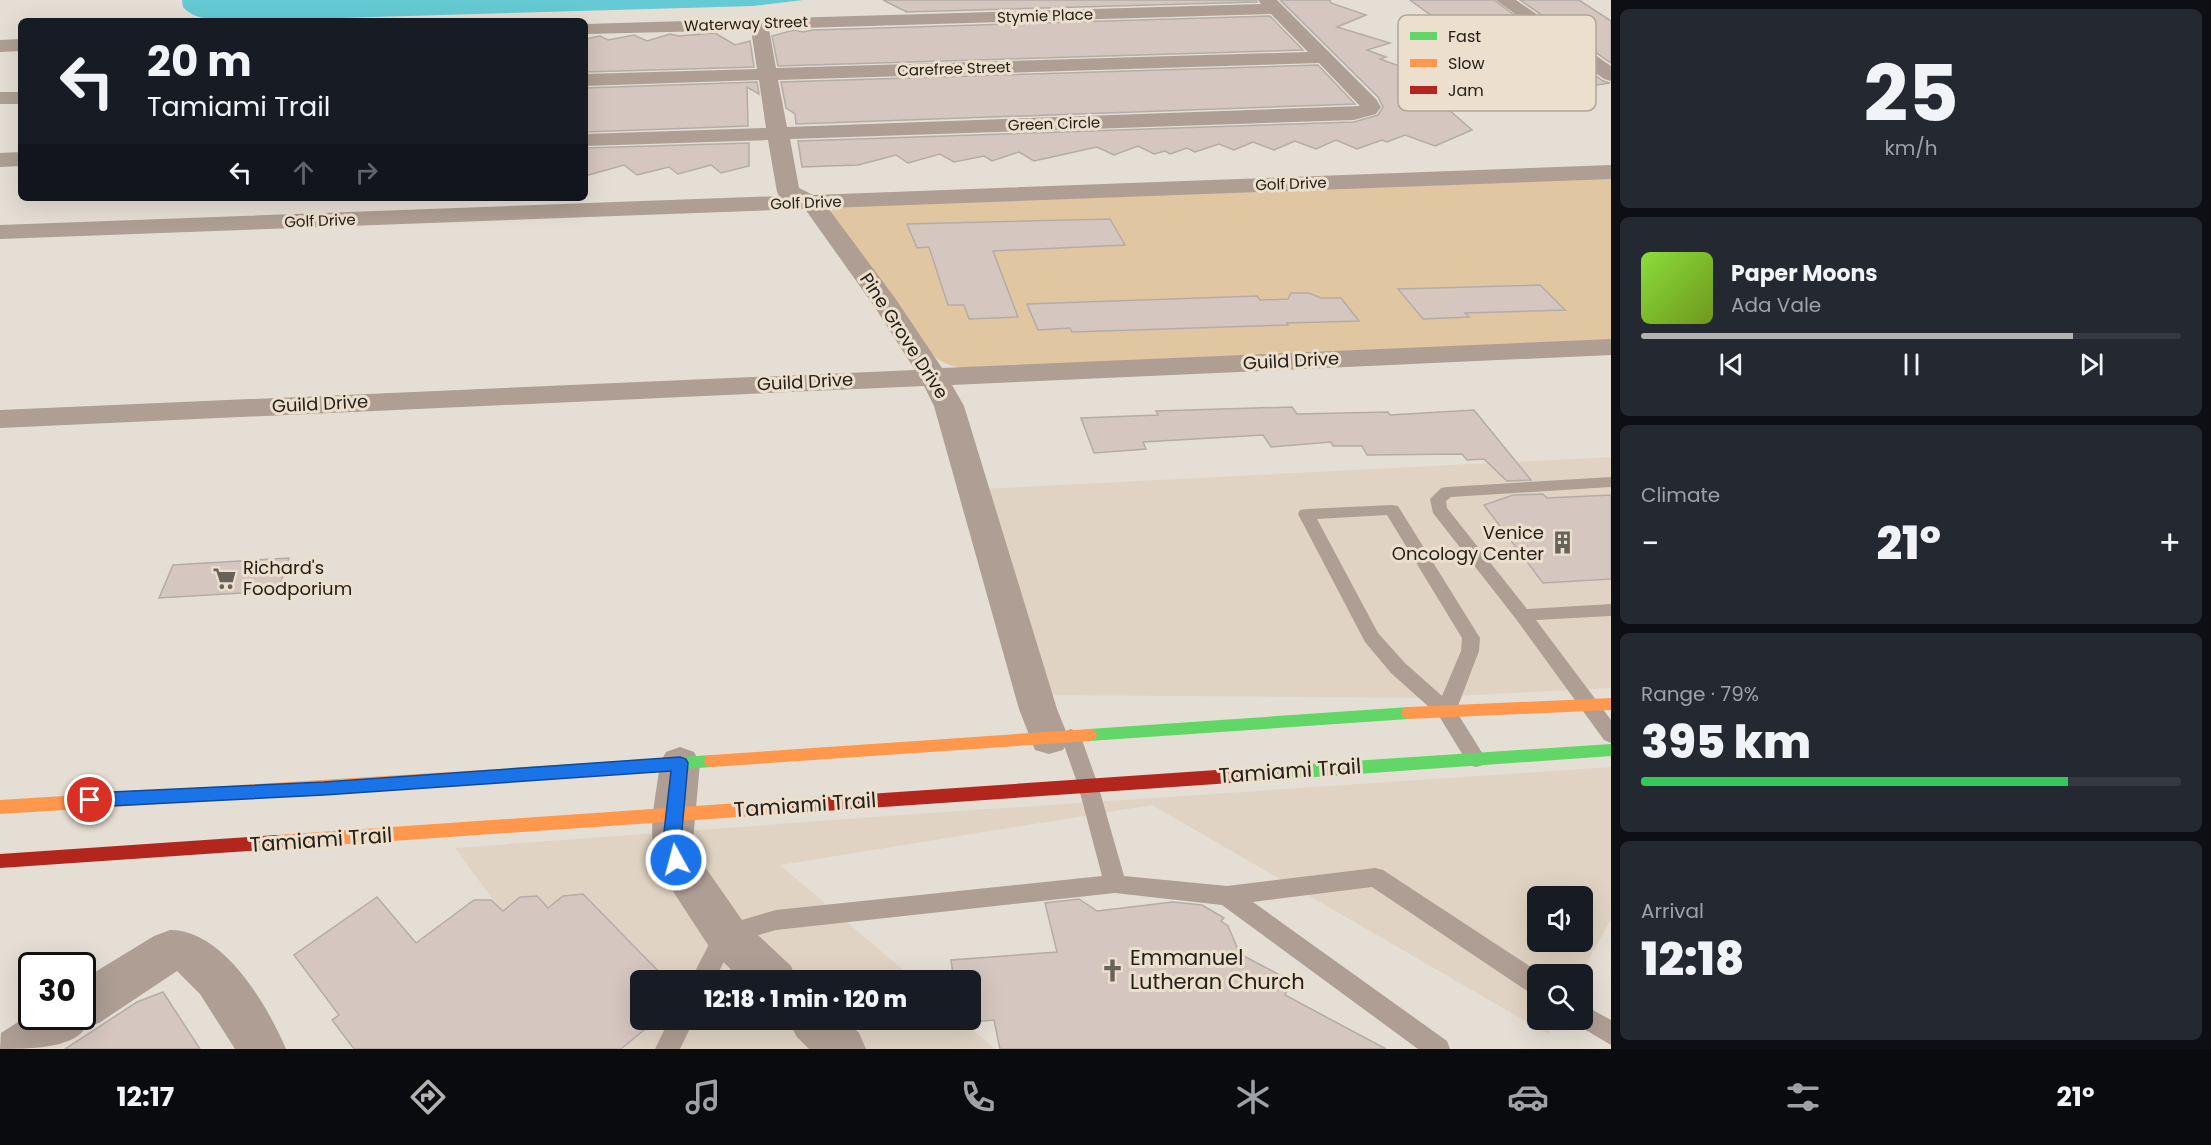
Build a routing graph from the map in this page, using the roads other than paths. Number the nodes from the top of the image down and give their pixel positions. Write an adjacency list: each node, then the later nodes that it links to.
1 (880, 0): 8 (street)
2 (1010, 0): 7 (street)
3 (1505, 0): 6 (street)
4 (1271, 4): 5 (street, Stymie Place); 13 (street, Green Circle)
5 (1143, 6): 7 (street, Stymie Place)
6 (1526, 15)
7 (1018, 16): 8 (street, Stymie Place)
8 (887, 20): 9 (street, Waterway Street)
9 (759, 24): 10 (street, Waterway Street); 15 (street, Pine Grove Drive)
10 (588, 29)
11 (18, 45): 12 (street)
12 (0, 46)
13 (1323, 57): 15 (street, Carefree Street); 20 (street, Green Circle)
14 (1596, 64): 16 (street)
15 (767, 74): 17 (street, Carefree Street); 20 (street, Pine Grove Drive)
16 (1611, 75)
17 (588, 80)
18 (0, 98): 19 (street)
19 (18, 98)
20 (777, 134): 21 (street, Green Circle); 25 (street, Pine Grove Drive)
21 (588, 140)
22 (18, 159): 23 (street)
23 (0, 160)
24 (1611, 172): 25 (street, Golf Drive)
25 (812, 203): 26 (street, Golf Drive); 28 (street, Pine Grove Drive)
26 (0, 232)
27 (1611, 347): 28 (street, Guild Drive)
28 (933, 376): 29 (street, Guild Drive); 37 (street, Pine Grove Drive)
29 (0, 418)
30 (1611, 483): 32 (lane)
31 (1611, 610): 32 (lane)
32 (1522, 615): 34 (lane)
33 (1611, 704): 34 (main road)
34 (1588, 705): 35 (main road); 36 (lane)
35 (1446, 711): 35 (lane); 37 (main road); 39 (lane)
36 (1611, 735)
37 (1060, 738): 40 (main road); 41 (lane)
38 (1611, 750): 39 (main road, Tamiami Trail)
39 (1476, 759): 41 (main road, Tamiami Trail)
40 (680, 763): 42 (main road); 43 (street)
41 (1088, 785): 43 (main road, Tamiami Trail); 45 (lane)
42 (0, 807)
43 (675, 814): 44 (main road, Tamiami Trail); 47 (street)
44 (0, 861)
45 (1115, 884): 46 (lane); 47 (lane)
46 (1227, 896): 50 (lane); 62 (lane)
47 (726, 934): 48 (lane); 49 (street)
48 (708, 970)
49 (763, 970)
50 (1527, 978)
51 (96, 998): 59 (street)
52 (1593, 1022): 56 (lane)
53 (47, 1030): 58 (street)
54 (677, 1030): 60 (lane)
55 (823, 1030): 61 (street)
56 (1611, 1034)
57 (1611, 1042): 63 (lane)
58 (18, 1049)
59 (262, 1049)
60 (667, 1049)
61 (842, 1049)
62 (1438, 1049)
63 (1606, 1049)

